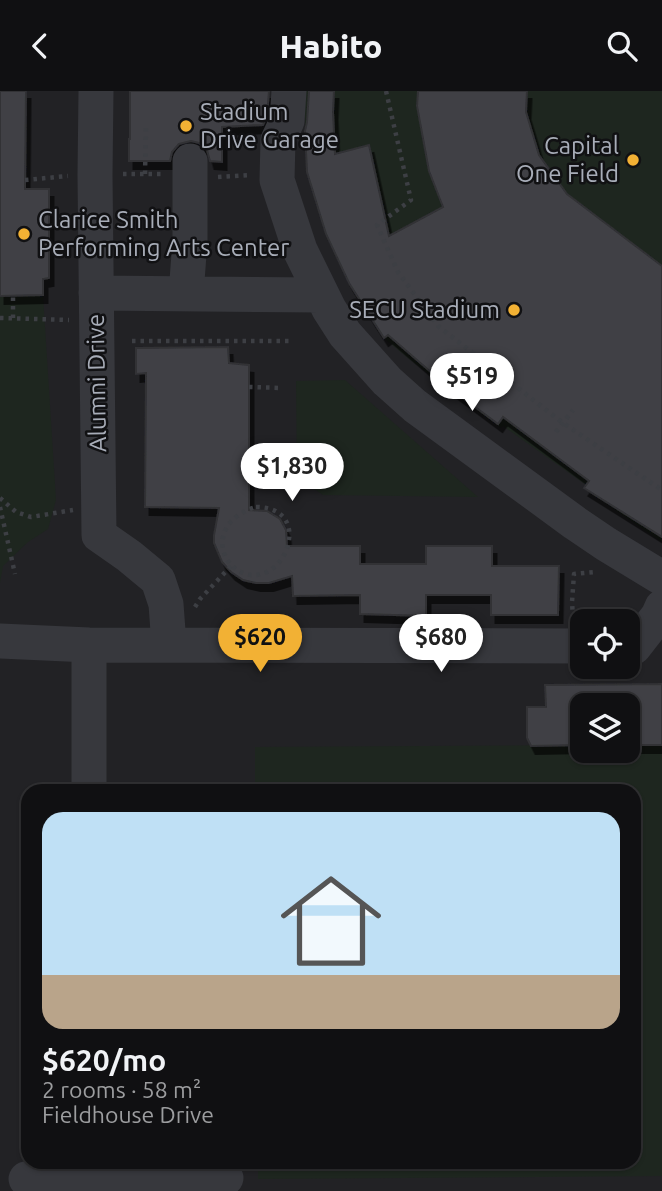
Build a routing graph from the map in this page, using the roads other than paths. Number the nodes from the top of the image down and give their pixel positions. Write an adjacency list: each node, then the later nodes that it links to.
1 (96, 91): 4 (street, Alumni Drive)
2 (288, 106): 6 (street)
3 (190, 168): 5 (street)
4 (96, 293): 5 (street); 11 (street, Alumni Drive)
5 (186, 294): 6 (street)
6 (321, 295): 7 (street)
7 (662, 578)
8 (662, 607): 13 (street)
9 (15, 642): 10 (street)
10 (89, 645): 11 (street); 14 (street)
11 (169, 645): 12 (street)
12 (570, 646)
13 (641, 646)
14 (89, 784)
15 (90, 1177): 16 (street); 17 (street)
16 (226, 1178)
17 (26, 1179)

